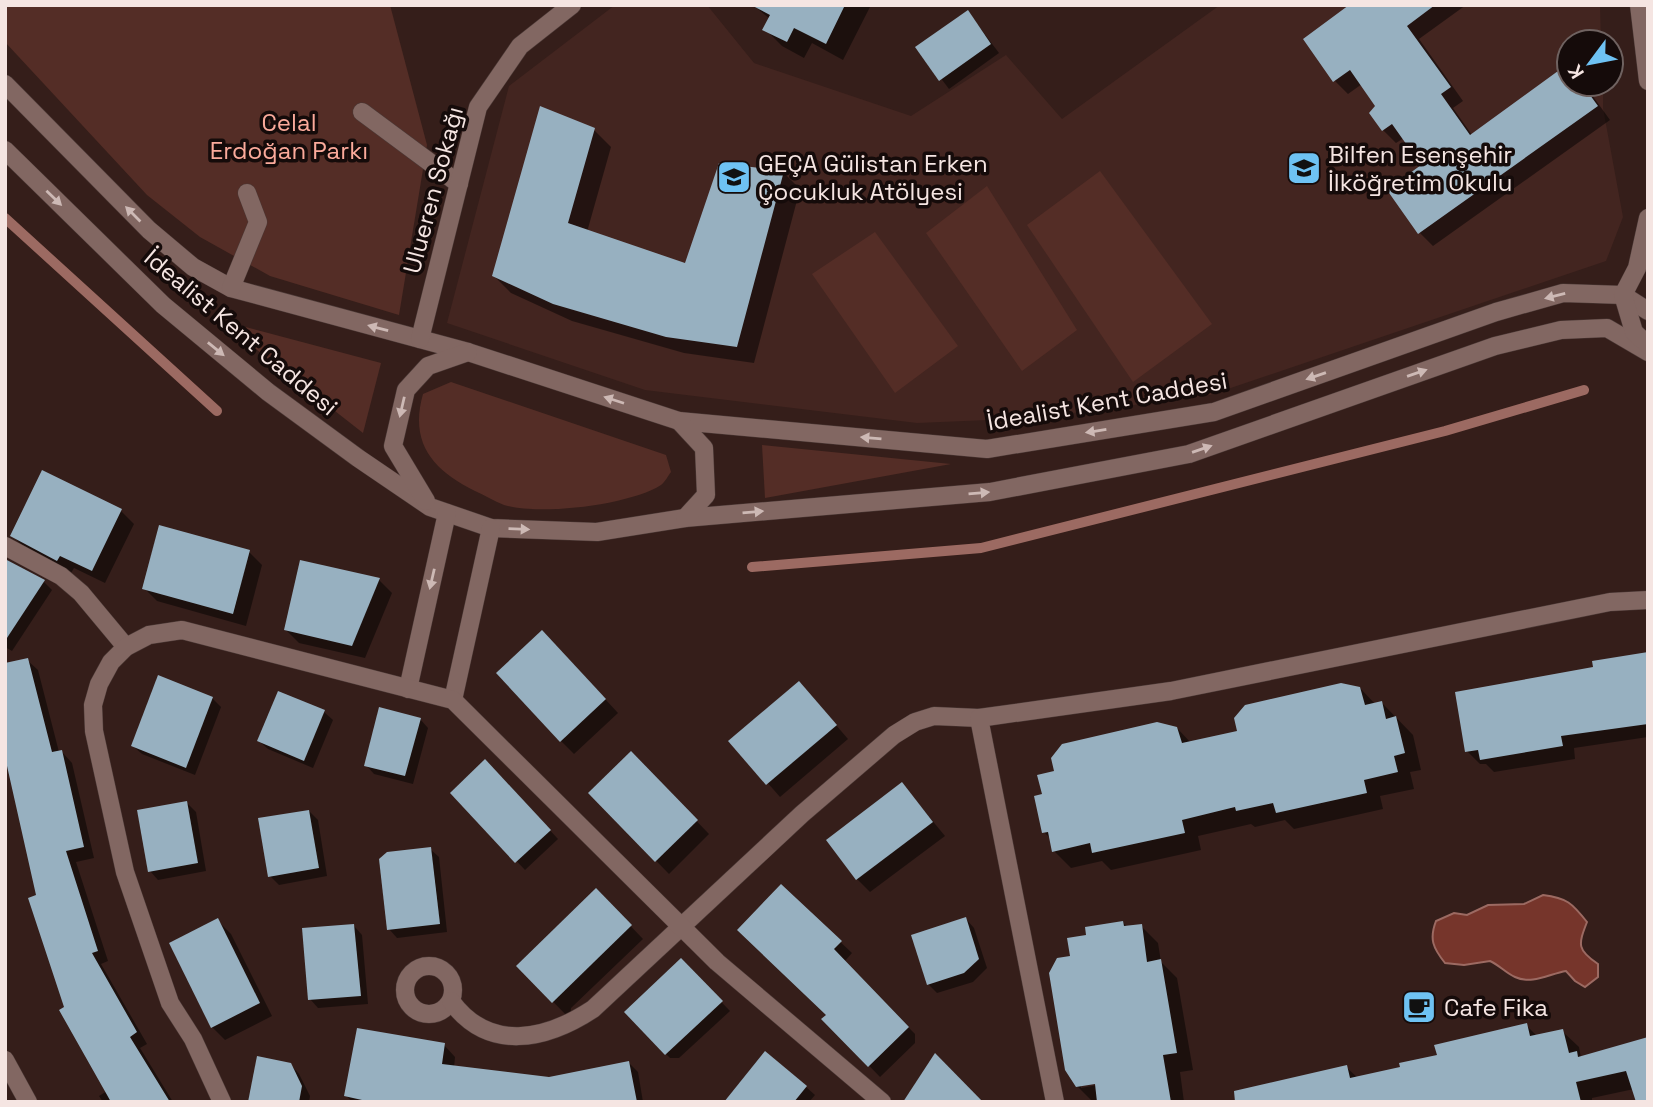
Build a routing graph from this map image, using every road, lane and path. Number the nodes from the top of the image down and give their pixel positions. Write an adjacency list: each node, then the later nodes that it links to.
1 (572, 5): 7 (street, Ulueren Sokağı)
2 (1639, 5): 3 (street)
3 (1648, 81)
4 (5, 84): 10 (street, İdealist Kent Caddesi, one-way to 4)
5 (362, 112): 7 (street)
6 (5, 150): 18 (street, İdealist Kent Caddesi, one-way to 18)
7 (459, 184): 13 (street, Ulueren Sokağı)
8 (247, 193): 10 (street)
9 (1648, 218): 11 (street)
10 (230, 288): 13 (street, İdealist Kent Caddesi, one-way to 10)
11 (1623, 295): 12 (street); 14 (street); 17 (street, İdealist Kent Caddesi, one-way to 17)
12 (1648, 311)
13 (420, 339): 15 (street, İdealist Kent Caddesi)
14 (1648, 345)
15 (468, 352): 17 (street, İdealist Kent Caddesi, one-way to 15); 18 (street, one-way to 18)
16 (1648, 352): 19 (street, İdealist Kent Caddesi, one-way to 16)
17 (679, 421): 19 (street, İdealist Kent Caddesi)
18 (439, 510): 20 (street, İdealist Kent Caddesi); 24 (street, one-way to 24)
19 (685, 518): 20 (street, İdealist Kent Caddesi, one-way to 19)
20 (491, 528): 25 (street)
21 (5, 546): 23 (street)
22 (1648, 600): 26 (street)
23 (126, 647): 24 (street); 31 (street)
24 (408, 689): 25 (street)
25 (453, 701): 27 (street)
26 (979, 718): 27 (street); 33 (street)
27 (682, 926): 28 (street); 32 (street)
28 (451, 1001)
29 (5, 1060): 30 (street)
30 (28, 1102)
31 (222, 1102)
32 (882, 1102)
33 (1055, 1102)

